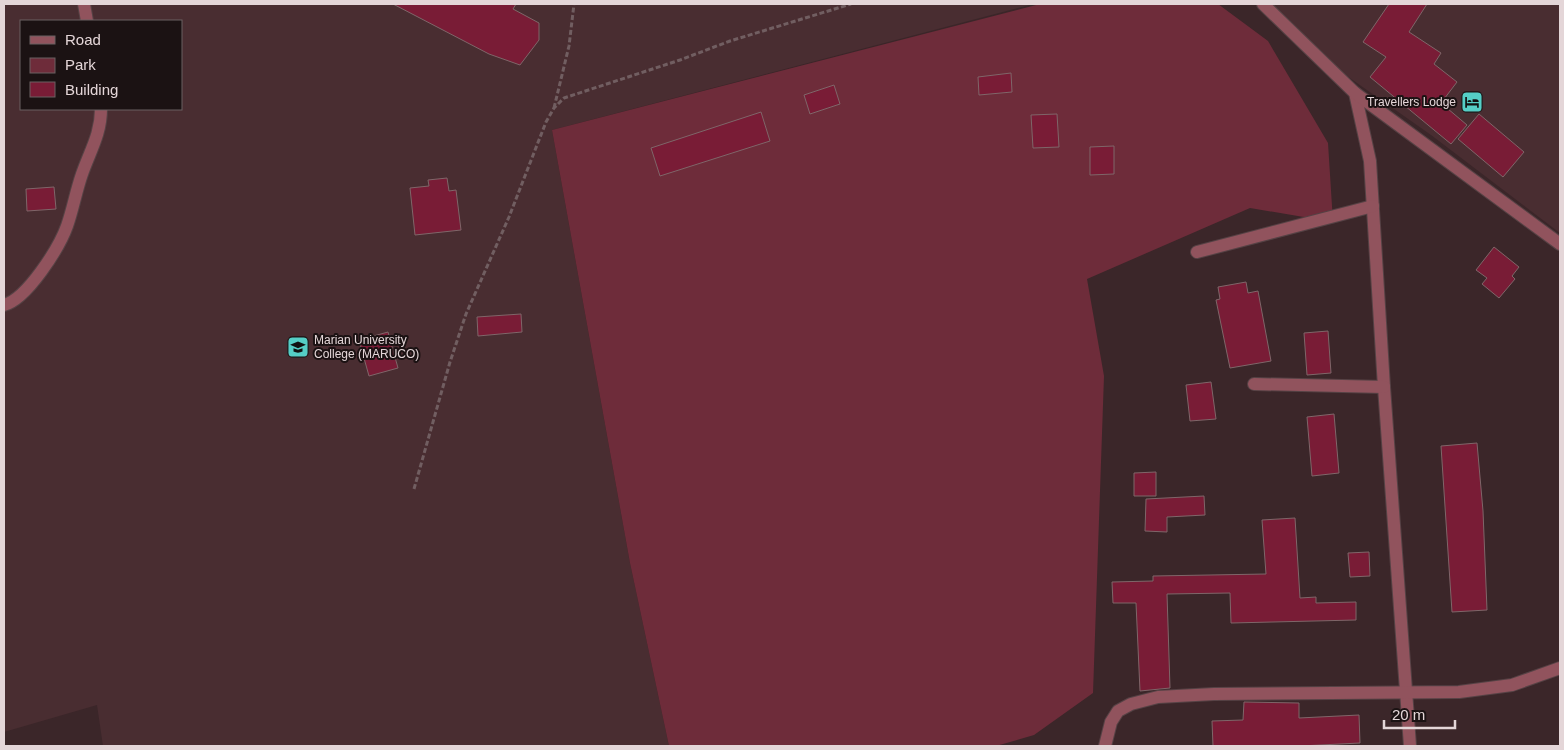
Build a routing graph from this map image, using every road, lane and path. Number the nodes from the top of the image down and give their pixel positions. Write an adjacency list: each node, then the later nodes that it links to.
1 (84, 4): 5 (street)
2 (574, 4): 7 (path)
3 (851, 4): 7 (path)
4 (1263, 4): 6 (street)
5 (87, 20)
6 (1355, 93): 9 (street); 10 (street)
7 (554, 108): 15 (path)
8 (101, 110): 12 (street)
9 (1373, 206): 11 (street); 14 (street)
10 (1560, 244)
11 (1197, 252)
12 (4, 305)
13 (1254, 384): 14 (street)
14 (1384, 387): 17 (street)
15 (414, 489)
16 (1560, 668): 17 (street)
17 (1407, 692): 18 (street); 19 (street)
18 (1105, 746)
19 (1410, 746)

